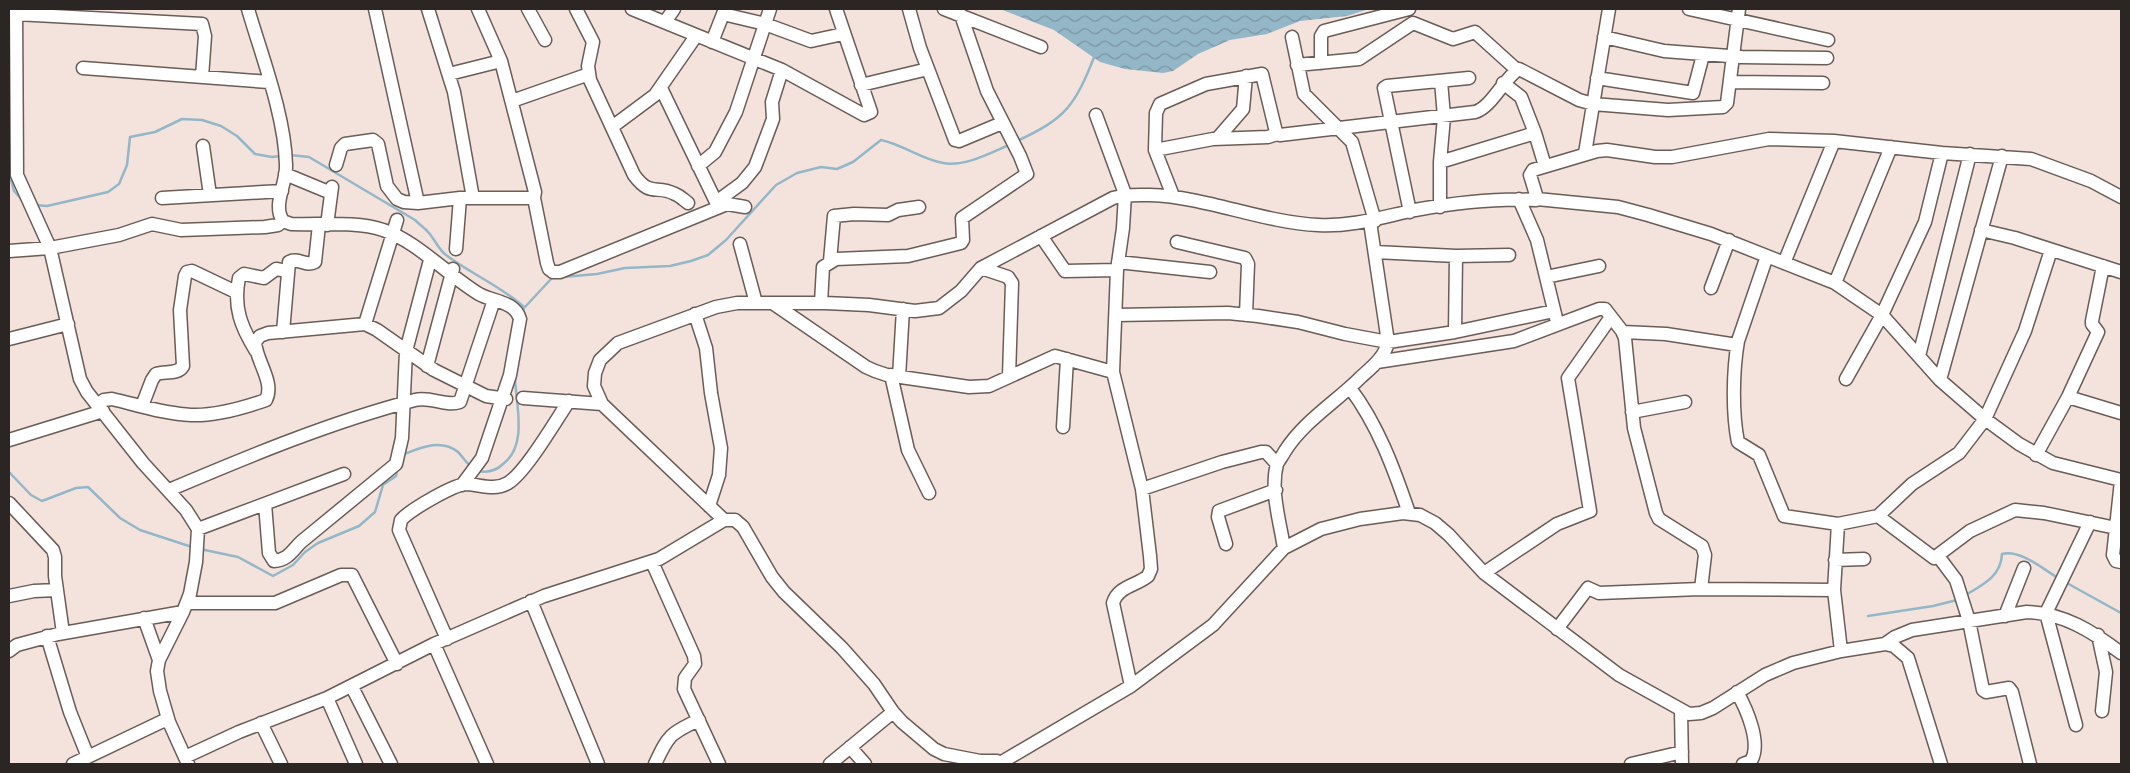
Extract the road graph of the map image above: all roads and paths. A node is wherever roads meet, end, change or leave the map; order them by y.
1 (248, 9) edge
2 (375, 9) edge
3 (428, 9) edge
4 (478, 9) edge
5 (528, 9) edge
6 (576, 9) edge
7 (632, 9) edge
8 (674, 9) edge
9 (770, 9) edge
10 (836, 9) edge
11 (909, 9) edge
12 (944, 9) edge
13 (1409, 9) edge
14 (1609, 9) edge
15 (1689, 9) edge
16 (16, 11) edge
17 (724, 12) edge
18 (961, 15) junction
19 (1738, 15) edge
20 (665, 22) junction
21 (765, 24) junction
22 (843, 34) junction
23 (696, 36) junction
24 (1292, 37) dead end
25 (1604, 37) junction
26 (545, 40) dead end
27 (1828, 40) dead end
28 (712, 42) junction
29 (1041, 47) dead end
30 (1703, 55) junction
31 (1734, 57) junction
32 (754, 58) junction
33 (1826, 58) dead end
34 (501, 61) junction
35 (1321, 63) junction
36 (1297, 65) junction
37 (83, 68) dead end
38 (928, 69) junction
39 (782, 70) junction
40 (1517, 70) junction
41 (449, 74) junction
42 (588, 74) junction
43 (1246, 76) junction
44 (202, 77) junction
45 (1469, 78) dead end
46 (1597, 78) junction
47 (1441, 81) junction
48 (269, 82) junction
49 (1730, 82) junction
50 (1503, 83) junction
51 (1823, 83) dead end
52 (861, 85) junction
53 (661, 88) junction
54 (512, 101) junction
55 (1593, 104) junction
56 (1096, 115) dead end
57 (1444, 117) junction
58 (1390, 121) junction
59 (1002, 123) junction
60 (612, 127) junction
61 (1339, 130) junction
62 (1535, 133) junction
63 (1278, 134) junction
64 (1217, 139) junction
65 (1834, 141) junction
66 (203, 146) dead end
67 (1891, 147) junction
68 (1155, 150) junction
69 (1586, 153) junction
70 (1942, 153) junction
71 (1970, 154) junction
72 (2002, 156) junction
73 (1440, 162) junction
74 (336, 165) dead end
75 (698, 166) junction
76 (1545, 166) junction
77 (286, 170) junction
78 (282, 191) junction
79 (1125, 194) junction
80 (210, 195) junction
81 (1174, 196) junction
82 (2121, 196) edge
83 (162, 198) dead end
84 (466, 198) junction
85 (534, 198) junction
86 (1519, 199) junction
87 (1537, 199) junction
88 (418, 203) junction
89 (688, 203) dead end
90 (722, 203) junction
91 (745, 207) dead end
92 (920, 207) dead end
93 (1440, 207) junction
94 (1410, 212) junction
95 (398, 220) dead end
96 (283, 221) junction
97 (1373, 221) junction
98 (323, 225) junction
99 (1981, 230) junction
100 (394, 234) junction
101 (1041, 236) junction
102 (1729, 240) junction
103 (1177, 242) dead end
104 (740, 244) dead end
105 (50, 248) junction
106 (456, 249) dead end
107 (2051, 250) junction
108 (9, 251) edge
109 (1375, 252) junction
110 (1509, 255) dead end
111 (1456, 256) junction
112 (1767, 256) junction
113 (430, 260) junction
114 (830, 261) junction
115 (1784, 263) junction
116 (1118, 266) junction
117 (1599, 266) dead end
118 (2103, 266) junction
119 (981, 268) junction
120 (287, 271) junction
121 (452, 271) junction
122 (1210, 272) dead end
123 (2121, 272) edge
124 (1546, 277) junction
125 (1835, 282) junction
126 (1711, 288) dead end
127 (236, 292) junction
128 (494, 300) junction
129 (756, 303) junction
130 (822, 303) junction
131 (774, 304) junction
132 (903, 309) junction
133 (1554, 311) junction
134 (695, 314) junction
135 (1116, 315) junction
136 (1246, 315) junction
137 (1882, 315) junction
138 (1611, 317) junction
139 (68, 324) junction
140 (365, 324) junction
141 (1558, 325) junction
142 (283, 332) junction
143 (1455, 332) junction
144 (1623, 332) junction
145 (9, 339) edge
146 (1388, 342) junction
147 (1737, 345) junction
148 (256, 351) junction
149 (406, 351) junction
150 (1920, 356) junction
151 (1067, 359) junction
152 (1377, 362) junction
153 (426, 366) junction
154 (1113, 372) junction
155 (895, 376) junction
156 (1009, 376) junction
157 (1846, 379) dead end
158 (1940, 380) junction
159 (466, 387) junction
160 (1350, 388) junction
161 (2068, 397) junction
162 (523, 398) dead end
163 (503, 399) junction
164 (569, 401) junction
165 (1685, 402) dead end
166 (404, 404) junction
167 (602, 404) junction
168 (142, 406) junction
169 (100, 408) junction
170 (1632, 412) junction
171 (2121, 413) edge
172 (1985, 419) junction
173 (1063, 427) dead end
174 (9, 440) edge
175 (2036, 455) junction
176 (1278, 464) junction
177 (344, 474) dead end
178 (2121, 481) edge
179 (462, 485) junction
180 (1142, 489) junction
181 (169, 490) junction
182 (1276, 490) junction
183 (929, 493) dead end
184 (9, 503) edge
185 (265, 504) junction
186 (710, 506) junction
187 (1409, 513) junction
188 (1878, 516) junction
189 (724, 520) junction
190 (2090, 522) junction
191 (1838, 524) junction
192 (2116, 528) junction
193 (198, 533) junction
194 (1226, 544) dead end
195 (1284, 548) junction
196 (1938, 556) junction
197 (1864, 559) dead end
198 (1835, 560) junction
199 (652, 562) junction
200 (2121, 562) edge
201 (2024, 568) dead end
202 (1484, 573) junction
203 (1701, 589) junction
204 (57, 590) junction
205 (1834, 590) junction
206 (9, 596) edge
207 (532, 601) junction
208 (185, 607) junction
209 (2046, 613) junction
210 (2005, 616) junction
211 (144, 618) junction
212 (1969, 621) junction
213 (1557, 629) junction
214 (63, 633) junction
215 (47, 636) junction
216 (2098, 636) junction
217 (447, 639) junction
218 (434, 644) junction
219 (1885, 644) junction
220 (9, 651) edge
221 (1841, 651) junction
222 (2121, 653) edge
223 (159, 660) junction
224 (397, 664) junction
225 (1131, 686) junction
226 (352, 687) junction
227 (1737, 692) junction
228 (327, 698) junction
229 (1681, 711) junction
230 (2102, 711) dead end
231 (893, 712) junction
232 (699, 720) junction
233 (169, 722) junction
234 (262, 723) junction
235 (2076, 725) dead end
236 (850, 747) junction
237 (88, 757) junction
238 (1682, 758) edge
239 (186, 761) edge
240 (980, 762) edge
241 (1003, 763) edge
242 (74, 764) edge
243 (281, 764) edge
244 (356, 764) edge
245 (391, 764) edge
246 (487, 764) edge
247 (598, 764) edge
248 (655, 764) edge
249 (719, 764) edge
250 (830, 764) edge
251 (865, 764) edge
252 (1631, 764) edge
253 (1743, 764) edge
254 (1941, 764) edge
255 (2030, 764) edge

1 - 48 street
2 - 88 street
3 - 41 street
4 - 34 street
5 - 26 street
6 - 42 street
7 - 20 street
8 - 20 street
9 - 21 street
10 - 22 street
11 - 38 street
12 - 18 street
13 - 35 street
14 - 25 street
15 - 19 street
16 - 44 street
16 - 105 street
17 - 21 street
17 - 28 street
18 - 29 street
18 - 59 street
19 - 27 street
19 - 31 street
20 - 23 street
21 - 22 street
21 - 32 street
22 - 52 street
23 - 28 street
23 - 53 street
24 - 36 street
25 - 30 street
25 - 46 street
28 - 32 street
30 - 31 street
30 - 46 street
31 - 33 street
31 - 49 street
32 - 39 street
32 - 75 street
34 - 41 street
34 - 54 street
35 - 36 street
35 - 40 street
36 - 61 street
37 - 44 street
38 - 52 street
38 - 59 street
39 - 52 street
39 - 90 street
40 - 50 street
40 - 55 street
41 - 84 street
42 - 54 street
42 - 60 street
43 - 63 street
43 - 64 street
43 - 68 street
44 - 48 street
45 - 47 street
46 - 55 street
47 - 57 street
47 - 58 street
48 - 77 street
49 - 51 street
49 - 55 street
50 - 57 street
50 - 62 street
53 - 60 street
53 - 75 street
54 - 85 street
55 - 69 street
56 - 79 street
57 - 58 street
57 - 73 street
58 - 61 street
58 - 94 street
59 - 114 street
60 - 89 street
61 - 63 street
61 - 97 street
62 - 73 street
62 - 76 street
63 - 64 street
64 - 68 street
65 - 67 street
65 - 69 street
65 - 115 street
66 - 80 street
67 - 70 street
67 - 125 street
68 - 81 street
69 - 76 street
70 - 71 street
70 - 137 street
71 - 72 street
71 - 150 street
72 - 82 street
72 - 99 street
73 - 93 street
74 - 88 street
75 - 90 street
76 - 87 street
77 - 78 street
77 - 98 street
78 - 80 street
78 - 96 street
79 - 81 street
79 - 101 street
79 - 116 street
80 - 83 street
81 - 97 street
84 - 85 street
84 - 88 street
84 - 106 street
85 - 90 street
86 - 87 street
86 - 93 street
86 - 124 street
87 - 102 street
90 - 91 street
92 - 114 street
93 - 94 street
94 - 97 street
95 - 100 street
96 - 98 street
96 - 105 street
97 - 109 street
98 - 100 street
98 - 120 street
99 - 107 street
99 - 158 street
100 - 113 street
100 - 140 street
101 - 116 street
101 - 119 street
102 - 112 street
102 - 126 street
103 - 136 street
104 - 129 street
105 - 108 street
105 - 139 street
107 - 118 street
107 - 172 street
109 - 111 street
109 - 146 street
110 - 111 street
111 - 143 street
112 - 115 street
112 - 147 street
113 - 121 street
113 - 149 street
114 - 130 street
115 - 125 street
116 - 122 street
116 - 135 street
117 - 124 street
118 - 123 street
118 - 161 street
119 - 132 street
119 - 156 street
120 - 127 street
120 - 142 street
121 - 128 street
121 - 153 street
124 - 133 street
125 - 137 street
127 - 148 street
127 - 168 street
128 - 159 street
128 - 163 street
129 - 131 street
129 - 134 street
130 - 131 street
130 - 132 street
131 - 155 street
132 - 155 street
133 - 141 street
133 - 143 street
134 - 167 street
134 - 186 street
135 - 136 street
135 - 154 street
136 - 146 street
137 - 150 street
137 - 157 street
138 - 141 street
138 - 144 street
138 - 202 street
139 - 145 street
139 - 169 street
140 - 142 street
140 - 149 street
141 - 152 street
142 - 148 street
143 - 146 street
144 - 147 street
144 - 170 street
146 - 152 street
147 - 191 street
148 - 168 street
149 - 153 street
149 - 166 street
150 - 158 street
151 - 154 street
151 - 156 street
151 - 173 street
152 - 160 street
153 - 159 street
154 - 180 street
155 - 156 street
155 - 183 street
158 - 172 street
159 - 163 street
159 - 166 street
160 - 176 street
160 - 187 street
161 - 171 street
161 - 175 street
162 - 164 street
163 - 179 street
164 - 167 street
164 - 179 street
165 - 170 street
166 - 181 street
166 - 185 street
167 - 186 street
168 - 169 street
169 - 174 street
169 - 181 street
170 - 203 street
172 - 175 street
172 - 188 street
175 - 178 street
176 - 180 street
176 - 182 street
177 - 185 street
178 - 192 street
179 - 217 street
180 - 225 street
181 - 193 street
182 - 194 street
182 - 195 street
184 - 204 street
185 - 193 street
186 - 189 street
187 - 195 street
187 - 202 street
188 - 191 street
188 - 196 street
189 - 199 street
189 - 231 street
190 - 192 street
190 - 196 street
190 - 209 street
191 - 198 street
192 - 200 street
193 - 208 street
195 - 225 street
196 - 212 street
197 - 198 street
198 - 205 street
199 - 207 street
199 - 232 street
201 - 210 street
202 - 213 street
203 - 205 street
203 - 213 street
204 - 206 street
204 - 214 street
205 - 221 street
207 - 217 street
207 - 247 street
208 - 211 street
208 - 223 street
208 - 224 street
209 - 210 street
209 - 216 street
209 - 235 street
210 - 212 street
211 - 214 street
211 - 223 street
212 - 219 street
212 - 255 street
213 - 229 street
214 - 215 street
215 - 220 street
215 - 237 street
216 - 222 street
216 - 230 street
217 - 218 street
218 - 224 street
218 - 246 street
219 - 221 street
219 - 254 street
221 - 227 street
223 - 233 street
224 - 226 street
225 - 241 street
226 - 228 street
226 - 245 street
227 - 229 street
227 - 253 street
228 - 234 street
228 - 244 street
229 - 238 street
231 - 236 street
231 - 240 street
232 - 248 street
232 - 249 street
233 - 237 street
233 - 239 street
234 - 239 street
234 - 243 street
236 - 250 street
236 - 251 street
237 - 242 street
238 - 252 street
240 - 241 street

